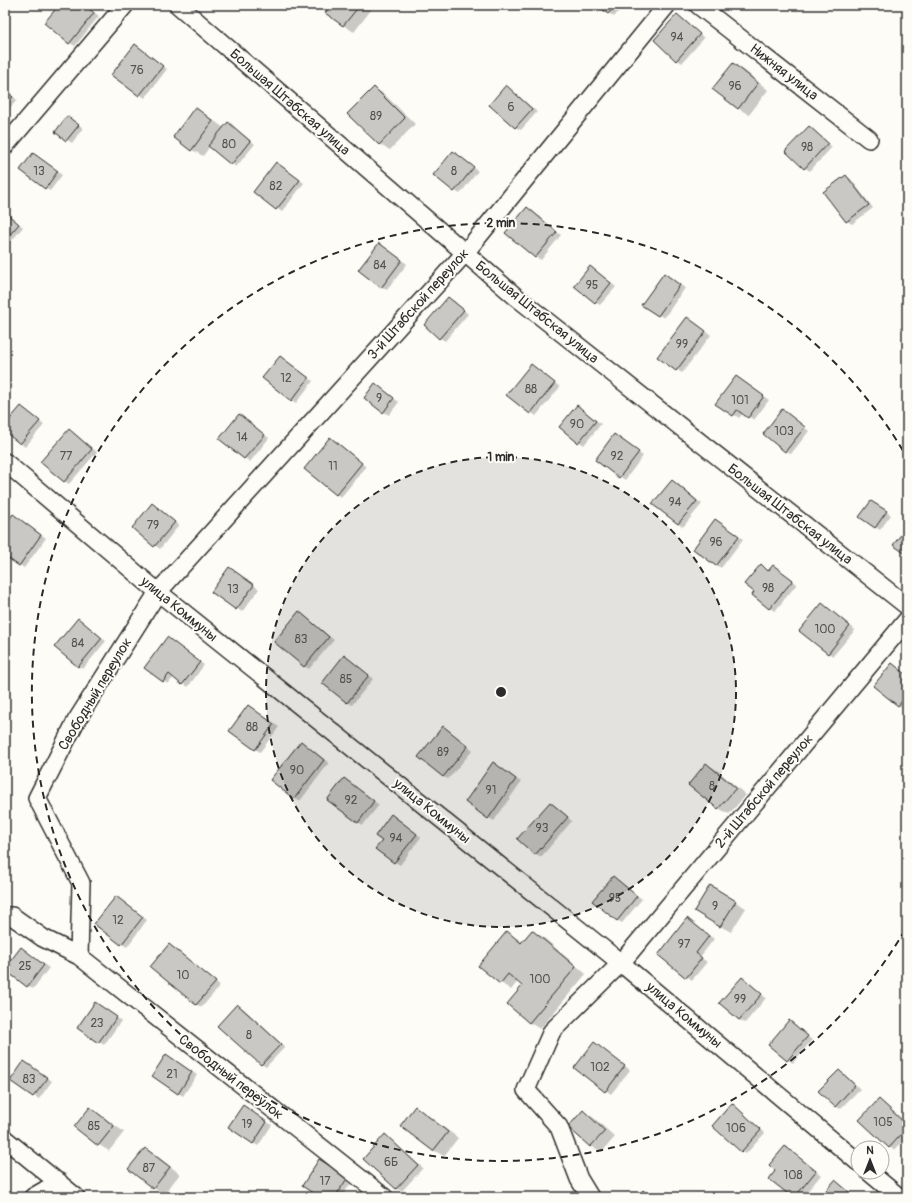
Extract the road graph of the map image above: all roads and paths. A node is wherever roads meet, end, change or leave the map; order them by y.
1 (125, 5) edge
2 (178, 5) edge
3 (667, 5) edge
4 (698, 5) edge
5 (869, 139) dead end
6 (5, 146) edge
7 (465, 253) junction
8 (5, 462) edge
9 (158, 592) junction
10 (907, 606) edge
11 (907, 620) edge
12 (5, 916) edge
13 (79, 956) junction
14 (621, 963) junction
15 (5, 1139) edge
16 (850, 1155) edge
17 (879, 1180) edge
18 (59, 1182) junction
19 (32, 1197) edge
20 (76, 1197) edge
21 (384, 1197) edge
22 (590, 1197) edge
23 (899, 1197) edge

1 - 6 street
2 - 7 street, Большая Штабская улица
3 - 7 street, 3-й Штабской переулок
4 - 5 street, Нижняя улица
7 - 9 street, 3-й Штабской переулок
7 - 10 street, Большая Штабская улица
8 - 9 street, улица Коммуны
9 - 13 street, Свободный переулок
9 - 14 street, улица Коммуны
11 - 14 street, 2-й Штабской переулок
12 - 13 street, Свободный переулок
13 - 21 street, Свободный переулок
14 - 16 street, улица Коммуны
14 - 22 street, 2-й Штабской переулок
15 - 18 street
17 - 23 street
18 - 19 street
18 - 20 street

